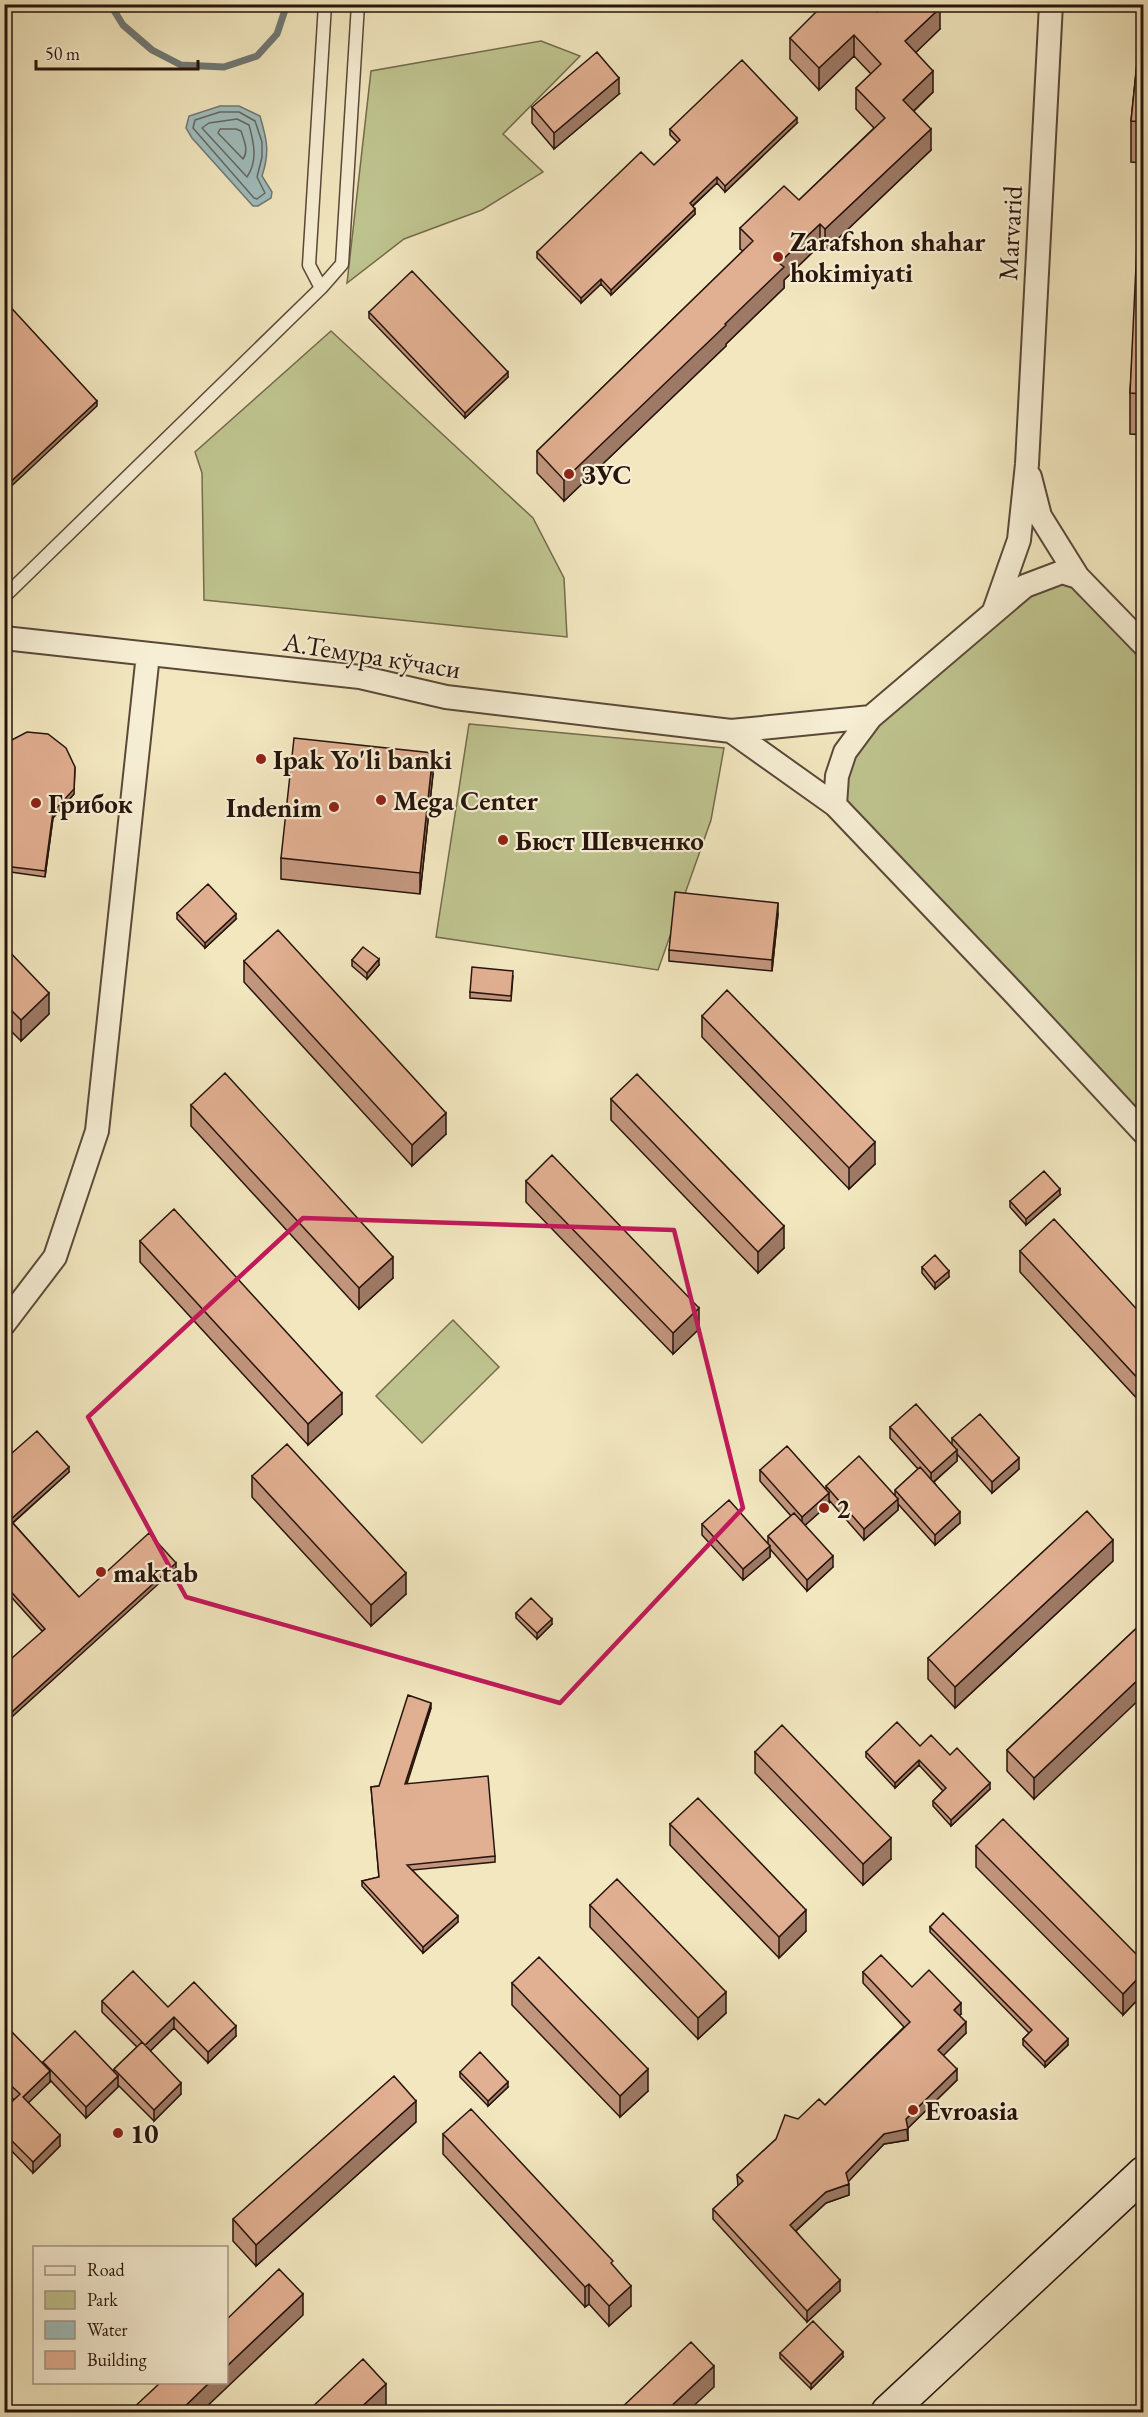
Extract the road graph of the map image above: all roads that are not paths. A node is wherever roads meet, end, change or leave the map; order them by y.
1 (325, 4) edge
2 (358, 4) edge
3 (1051, 4) edge
4 (321, 288) junction
5 (1027, 464) junction
6 (1078, 577) junction
7 (4, 597) edge
8 (994, 611) junction
9 (4, 638) edge
10 (1143, 645) edge
11 (148, 654) junction
12 (871, 717) junction
13 (730, 731) junction
14 (835, 806) junction
15 (1143, 1132) edge
16 (4, 1324) edge
17 (1143, 2173) edge
18 (888, 2412) edge

1 - 4 lane
2 - 4 lane
3 - 5 street, Marvarid
4 - 7 lane
5 - 6 street
5 - 8 street
6 - 8 street
6 - 10 street
8 - 12 street
9 - 11 street, А.Темура кўчаси
11 - 13 street, А.Темура кўчаси
11 - 16 street
12 - 13 street, А.Темура кўчаси
12 - 14 street
13 - 14 street
14 - 15 street
17 - 18 street

